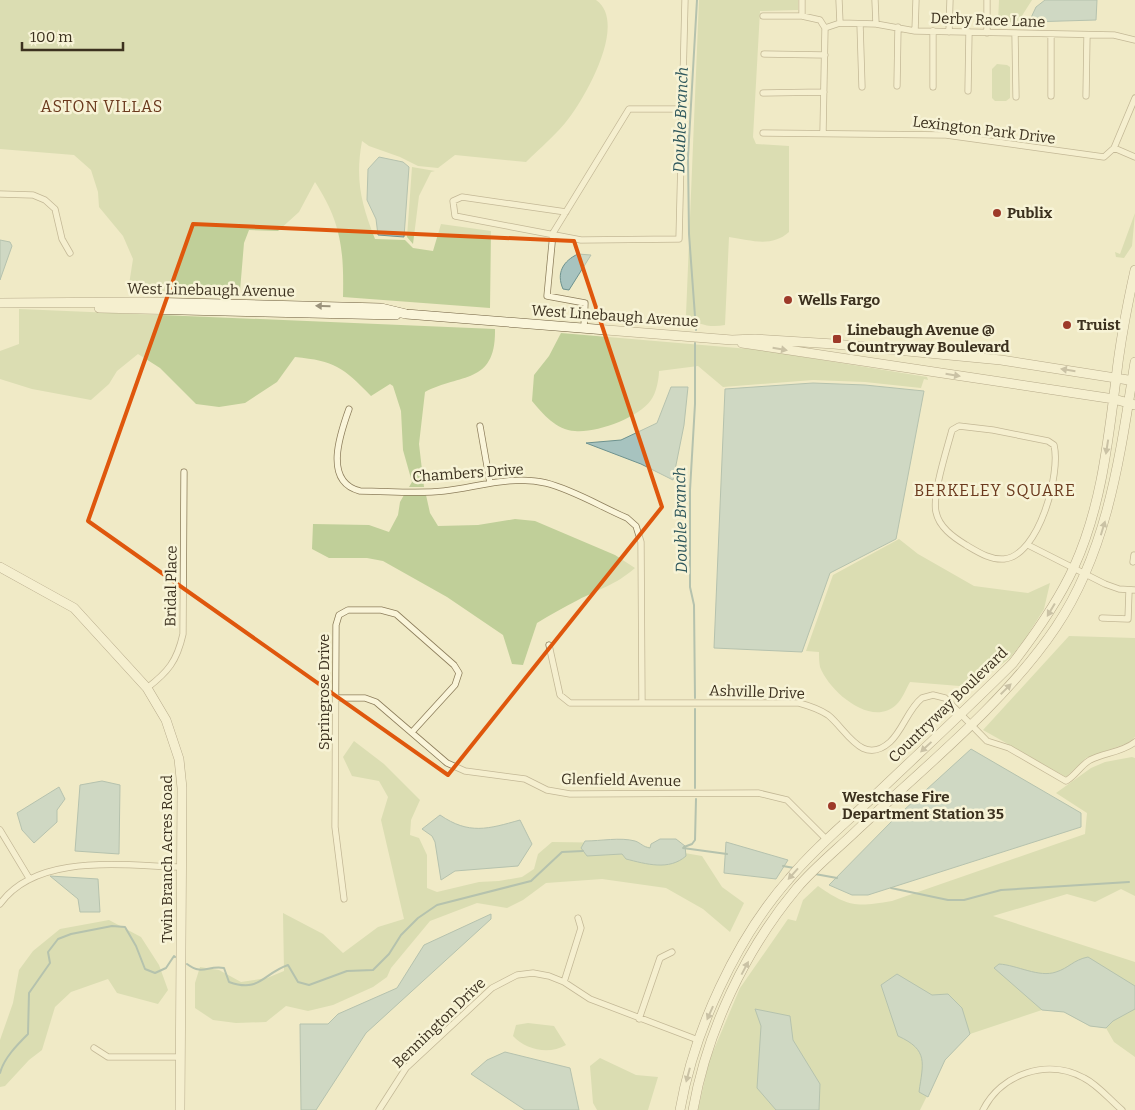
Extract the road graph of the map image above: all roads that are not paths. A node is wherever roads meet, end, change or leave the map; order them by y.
1 (685, 0) edge
2 (802, 0) edge
3 (839, 0) edge
4 (875, 0) edge
5 (916, 0) edge
6 (950, 0) edge
7 (987, 0) edge
8 (763, 16) dead end
9 (802, 16) junction
10 (840, 23) junction
11 (860, 24) junction
12 (876, 24) junction
13 (898, 27) junction
14 (825, 28) junction
15 (915, 31) junction
16 (933, 31) junction
17 (949, 32) junction
18 (969, 32) junction
19 (987, 33) junction
20 (1015, 34) junction
21 (1051, 35) junction
22 (1087, 35) junction
23 (1135, 40) edge
24 (764, 54) dead end
25 (825, 55) junction
26 (897, 86) dead end
27 (862, 87) dead end
28 (933, 88) dead end
29 (968, 91) dead end
30 (824, 92) junction
31 (763, 93) dead end
32 (1051, 96) dead end
33 (1086, 96) dead end
34 (1016, 97) dead end
35 (1135, 98) edge
36 (682, 109) junction
37 (1132, 114) edge
38 (823, 132) junction
39 (763, 133) dead end
40 (1114, 148) junction
41 (1135, 156) edge
42 (0, 194) edge
43 (566, 212) junction
44 (553, 233) junction
45 (70, 253) dead end
46 (1135, 271) edge
47 (0, 303) edge
48 (584, 328) junction
49 (732, 340) junction
50 (907, 352) junction
51 (1135, 362) edge
52 (905, 368) junction
53 (1116, 378) junction
54 (1134, 381) edge
55 (1114, 399) junction
56 (1132, 404) edge
57 (349, 409) dead end
58 (480, 426) dead end
59 (184, 472) dead end
60 (490, 483) junction
61 (1028, 545) junction
62 (1135, 554) edge
63 (1133, 562) dead end
64 (0, 567) edge
65 (1074, 567) junction
66 (1086, 573) junction
67 (1132, 590) edge
68 (1102, 618) dead end
69 (550, 645) dead end
70 (1013, 663) junction
71 (1023, 672) junction
72 (147, 688) junction
73 (337, 698) junction
74 (642, 703) junction
75 (962, 714) junction
76 (971, 724) junction
77 (413, 731) junction
78 (1135, 742) edge
79 (0, 830) edge
80 (827, 840) junction
81 (836, 850) junction
82 (182, 867) junction
83 (29, 878) junction
84 (344, 899) dead end
85 (0, 904) edge
86 (578, 918) dead end
87 (780, 924) dead end
88 (768, 928) junction
89 (672, 952) dead end
90 (564, 982) junction
91 (639, 1019) junction
92 (698, 1040) junction
93 (710, 1044) junction
94 (94, 1048) dead end
95 (181, 1057) junction
96 (180, 1110) edge
97 (379, 1110) edge
98 (680, 1110) edge
99 (693, 1110) edge
100 (983, 1110) edge
101 (1122, 1110) edge

1 - 36 street
2 - 9 street
3 - 10 street
4 - 12 street
5 - 15 street
6 - 17 street
7 - 19 street
8 - 9 street
9 - 14 street
10 - 11 street, Derby Race Lane
10 - 14 street
11 - 12 street, Derby Race Lane
11 - 27 street
12 - 13 street, Derby Race Lane
13 - 15 street, Derby Race Lane
13 - 26 street
14 - 25 street
15 - 16 street, Derby Race Lane
16 - 17 street, Derby Race Lane
16 - 28 street
17 - 18 street, Derby Race Lane
18 - 19 street, Derby Race Lane
18 - 29 street
19 - 20 street, Derby Race Lane
20 - 21 street, Derby Race Lane
20 - 34 street
21 - 22 street, Derby Race Lane
21 - 32 street
22 - 23 street, Derby Race Lane
22 - 33 street
24 - 25 street
25 - 30 street
30 - 31 street
30 - 38 street
35 - 37 street
36 - 43 street
36 - 44 street
37 - 40 street
38 - 39 street, Lexington Park Drive
38 - 40 street, Lexington Park Drive
40 - 41 street
42 - 45 street
43 - 44 street
43 - 44 street
44 - 48 street
46 - 53 street, Countryway Boulevard
47 - 48 street, West Linebaugh Avenue
48 - 49 street, West Linebaugh Avenue
49 - 50 street, West Linebaugh Avenue
49 -> 52 street, West Linebaugh Avenue
50 - 52 street
53 -> 50 street, West Linebaugh Avenue
51 - 54 street, Countryway Boulevard
52 -> 55 street, West Linebaugh Avenue
53 - 54 street, West Linebaugh Avenue
53 - 55 street, Countryway Boulevard
54 - 56 street, Countryway Boulevard
55 - 56 street, West Linebaugh Avenue
55 -> 65 street, Countryway Boulevard
66 -> 56 street, Countryway Boulevard
57 - 60 street, Chambers Drive
58 - 60 street
59 - 72 street, Bridal Place
60 - 74 street, Chambers Drive
61 - 61 street
61 - 65 street
62 - 63 street
64 - 72 street, Twin Branch Acres Road
65 - 66 street
65 -> 70 street, Countryway Boulevard
66 - 67 street
66 - 71 street, Countryway Boulevard
67 - 68 street
69 - 74 street, Ashville Drive
70 - 71 street
70 - 75 street, Countryway Boulevard
76 -> 71 street, Countryway Boulevard
72 - 82 street, Twin Branch Acres Road
73 - 77 street, Glenfield Avenue
73 - 77 street, Springrose Drive
73 - 84 street, Springrose Drive
74 - 75 street, Ashville Drive
75 - 76 street, Ashville Drive
75 -> 80 street, Countryway Boulevard
76 - 78 street, Ashville Drive
76 - 81 street, Countryway Boulevard
77 - 80 street, Glenfield Avenue
79 - 83 street
80 - 81 street
80 -> 92 street, Countryway Boulevard
81 - 88 street, Countryway Boulevard
82 - 83 street
82 - 95 street, Twin Branch Acres Road
83 - 85 street
86 - 90 street
87 - 88 street
93 -> 88 street, Countryway Boulevard
89 - 91 street
90 - 91 street, Bennington Drive
90 - 97 street, Bennington Drive
91 - 92 street, Bennington Drive
92 - 93 street
92 -> 98 street, Countryway Boulevard
93 - 99 street, Countryway Boulevard
94 - 95 street
95 - 96 street, Twin Branch Acres Road
100 - 101 street

